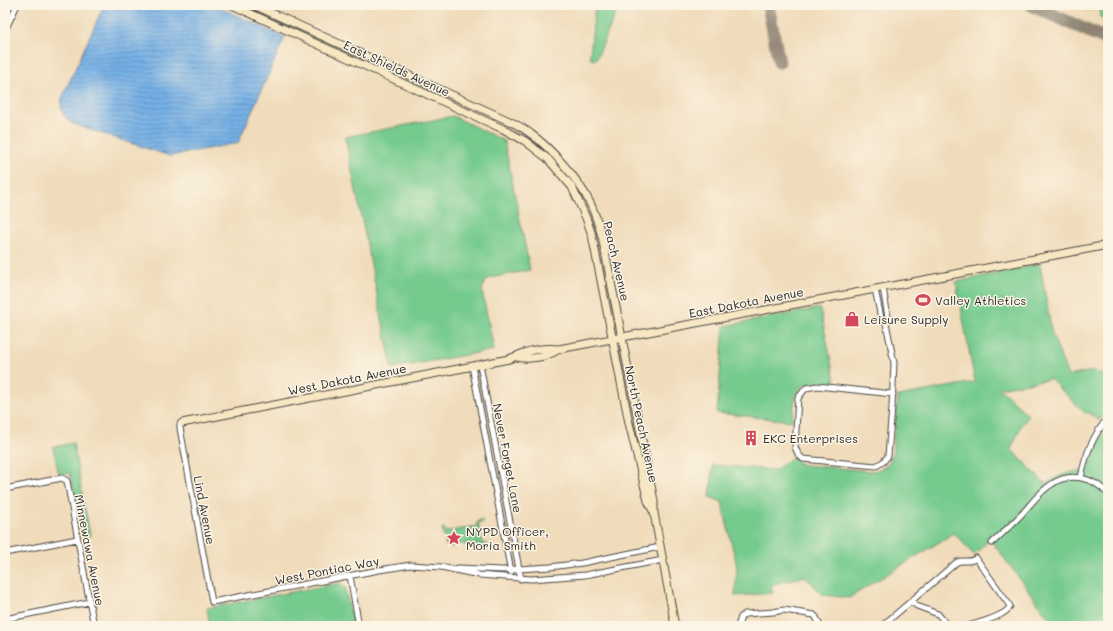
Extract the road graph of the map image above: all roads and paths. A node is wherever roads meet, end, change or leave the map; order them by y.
1 (8, 5) edge
2 (17, 5) edge
3 (232, 5) edge
4 (254, 5) edge
5 (5, 12) edge
6 (5, 30) edge
7 (488, 111) junction
8 (484, 121) junction
9 (551, 156) junction
10 (1108, 245) edge
11 (879, 289) junction
12 (622, 337) junction
13 (612, 340) junction
14 (480, 365) junction
15 (472, 366) junction
16 (893, 394) junction
17 (1108, 418) edge
18 (182, 423) joint
19 (1081, 478) junction
20 (5, 489) edge
21 (1108, 494) edge
22 (654, 513) junction
23 (78, 539) junction
24 (992, 543) dead end
25 (660, 548) junction
26 (5, 554) edge
27 (663, 560) junction
28 (447, 568) junction
29 (519, 569) junction
30 (511, 570) junction
31 (350, 576) junction
32 (512, 578) junction
33 (521, 578) junction
34 (90, 602) junction
35 (212, 602) joint
36 (912, 602) junction
37 (5, 619) edge
38 (94, 626) edge
39 (360, 626) edge
40 (675, 626) edge
41 (738, 626) edge
42 (820, 626) edge
43 (882, 626) edge
44 (948, 626) edge
45 (968, 626) edge

1 - 5 street
2 - 6 street
3 - 8 main road, East Shields Avenue
4 - 7 main road, East Shields Avenue
7 - 8 main road
7 - 9 main road, East Shields Avenue
8 - 9 main road, East Shields Avenue
9 - 12 main road, Peach Avenue
9 - 13 main road, Peach Avenue
10 - 11 main road, East Dakota Avenue
11 - 12 main road, East Dakota Avenue
11 - 16 street
12 - 13 main road, West Dakota Avenue
12 - 22 main road, North Peach Avenue
13 - 14 main road, West Dakota Avenue
13 - 22 main road, North Peach Avenue
14 - 15 main road, West Dakota Avenue
14 - 29 street, Never Forget Lane
15 - 18 main road, West Dakota Avenue
15 - 30 street, Never Forget Lane
16 - 16 street
17 - 19 street
18 - 35 street, Lind Avenue
19 - 21 street
19 - 24 street
20 - 23 street, Minnewawa Avenue
22 - 25 main road, North Peach Avenue
23 - 26 street
23 - 34 street, Minnewawa Avenue
25 - 27 main road, North Peach Avenue
25 - 29 street, West Pontiac Way
27 - 33 street, West Pontiac Way
27 - 40 main road, North Peach Avenue
28 - 30 street, West Pontiac Way
28 - 31 street, West Pontiac Way
28 - 32 street, West Pontiac Way
29 - 30 street, West Pontiac Way
29 - 33 street, Never Forget Lane
30 - 32 street, Never Forget Lane
31 - 35 street, West Pontiac Way
31 - 39 street
32 - 33 street, West Pontiac Way
34 - 37 street
34 - 38 street, Minnewawa Avenue
36 - 43 street
36 - 44 street
36 - 45 street
41 - 42 street

